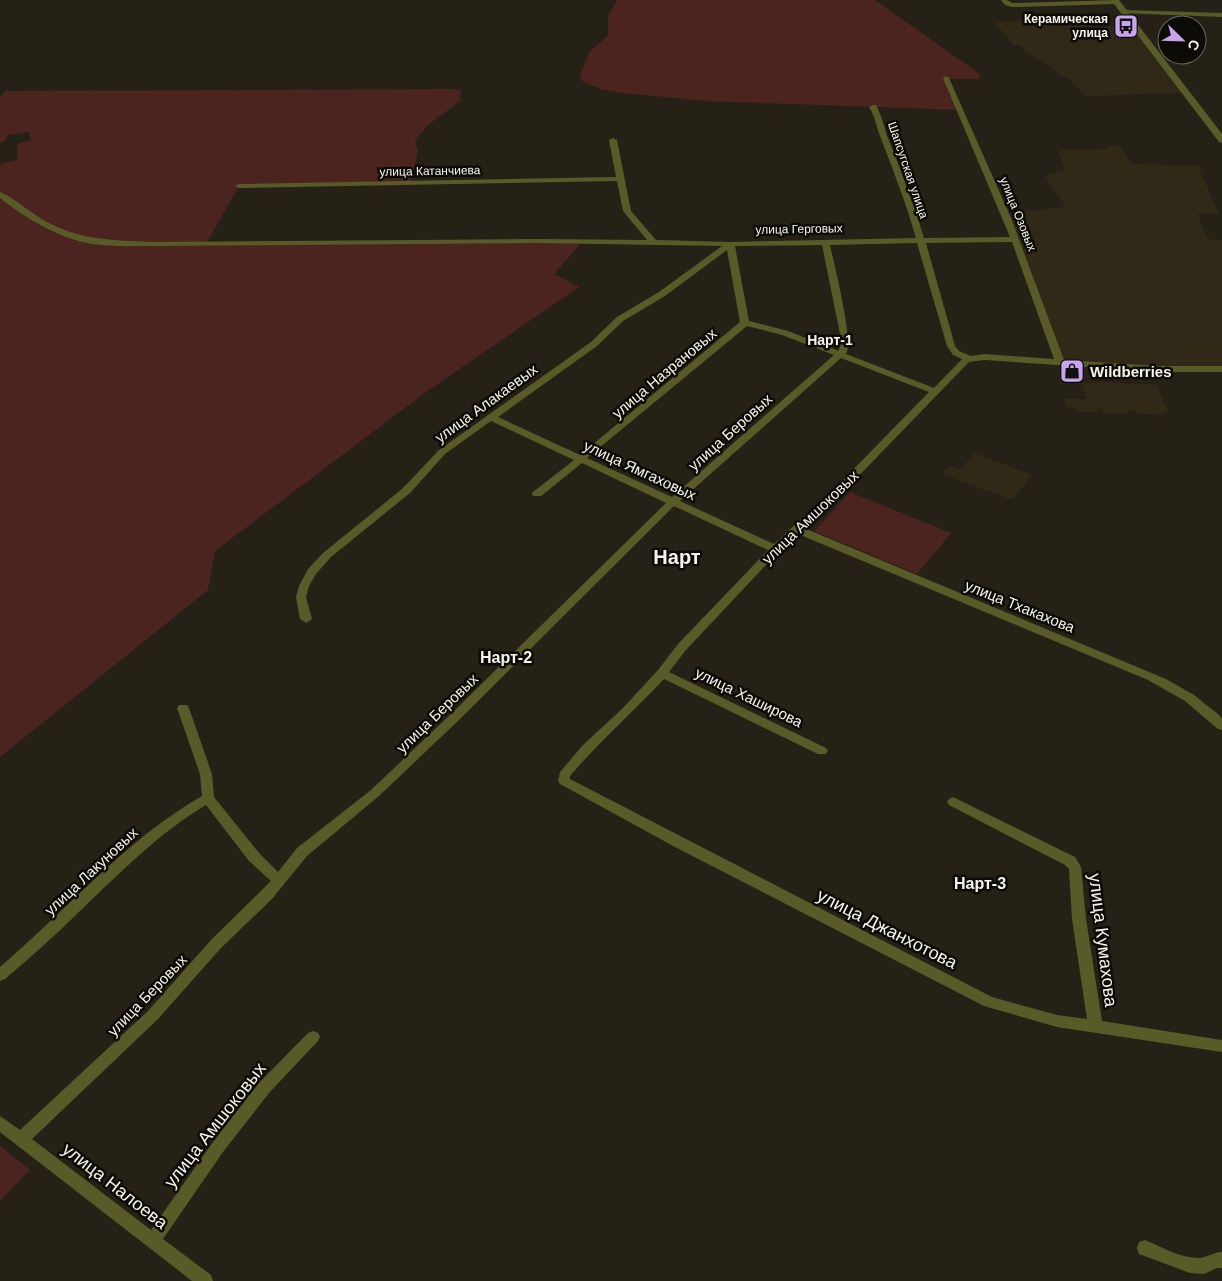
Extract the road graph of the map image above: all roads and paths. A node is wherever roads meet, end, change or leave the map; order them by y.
1 (1004, 0) edge
2 (1116, 1) edge
3 (1124, 12) junction
4 (1222, 15) edge
5 (946, 78) dead end
6 (873, 107) dead end
7 (613, 140) dead end
8 (1222, 140) edge
9 (622, 179) junction
10 (239, 186) dead end
11 (0, 194) edge
12 (1016, 239) junction
13 (825, 241) junction
14 (920, 241) junction
15 (653, 242) junction
16 (730, 244) junction
17 (745, 323) junction
18 (840, 354) junction
19 (969, 359) junction
20 (1060, 362) junction
21 (1222, 369) edge
22 (934, 391) junction
23 (492, 418) junction
24 (580, 459) junction
25 (537, 494) dead end
26 (674, 502) junction
27 (796, 530) junction
28 (775, 550) junction
29 (306, 620) dead end
30 (662, 673) junction
31 (183, 708) dead end
32 (1222, 726) edge
33 (822, 751) dead end
34 (564, 775) joint
35 (208, 798) junction
36 (953, 802) dead end
37 (279, 881) junction
38 (0, 975) edge
39 (1095, 1025) junction
40 (313, 1037) dead end
41 (1222, 1046) edge
42 (0, 1123) edge
43 (21, 1139) junction
44 (152, 1240) junction
45 (1145, 1248) dead end
46 (1222, 1260) edge
47 (205, 1281) edge

1 - 2 street
2 - 3 street
3 - 4 street
3 - 8 street
5 - 12 street, улица Озовых
6 - 14 street, Шапсугская улица
7 - 9 street
9 - 10 street, улица Катанчиева
9 - 15 street
11 - 15 street, улица Герговых
12 - 14 street, улица Герговых
12 - 20 street, улица Озовых
13 - 14 street, улица Герговых
13 - 16 street, улица Герговых
13 - 18 street
14 - 19 street
15 - 16 street, улица Герговых
16 - 17 street
16 - 23 street, улица Алакаевых
17 - 18 street
17 - 24 street, улица Назрановых
18 - 22 street
18 - 26 street, улица Беровых
19 - 20 street
19 - 22 street, улица Амшоковых
20 - 21 street
22 - 27 street, улица Амшоковых
23 - 24 street, улица Ямгаховых
23 - 29 street, улица Алакаевых
24 - 25 street, улица Назрановых
24 - 26 street, улица Ямгаховых
26 - 28 street, улица Ямгаховых
26 - 37 street, улица Беровых
27 - 28 street, улица Амшоковых
27 - 32 street, улица Тхакахова
28 - 30 street, улица Амшоковых
30 - 33 street, улица Хаширова
30 - 34 street, улица Амшоковых
31 - 35 street
34 - 39 street, улица Джанхотова
35 - 37 street
35 - 38 street, улица Лакуновых
36 - 39 street, улица Кумахова
37 - 43 street, улица Беровых
39 - 41 street, улица Джанхотова
40 - 44 street, улица Амшоковых
42 - 43 street, улица Налоева
43 - 44 street, улица Налоева
44 - 47 street, улица Налоева
45 - 46 street

